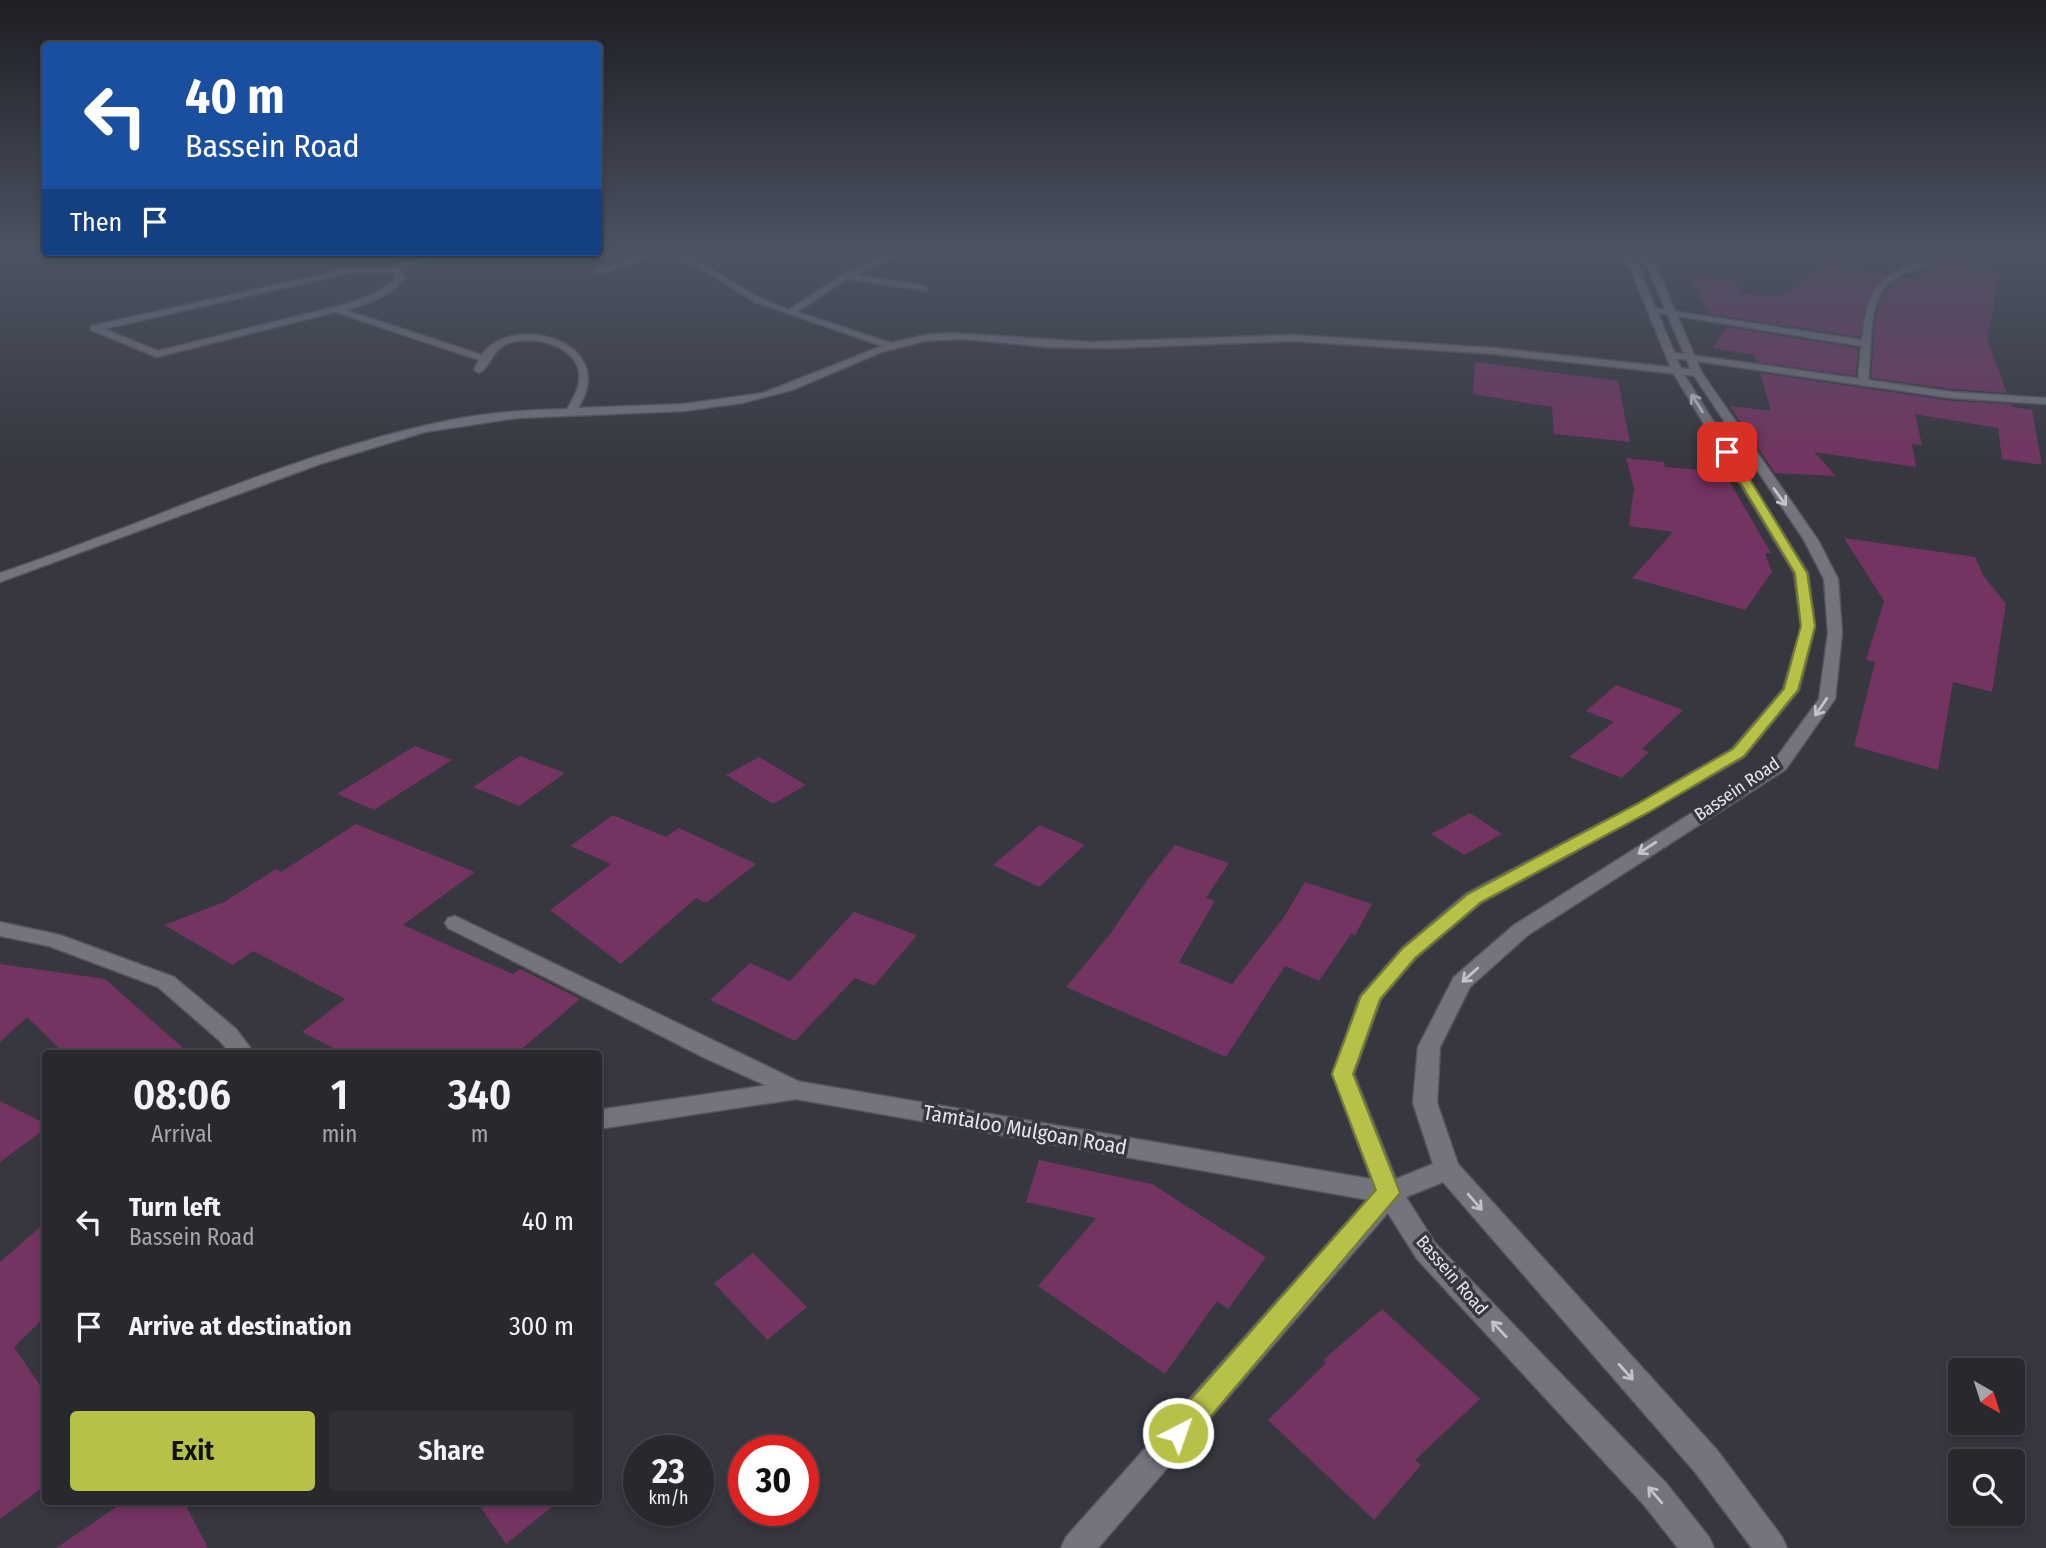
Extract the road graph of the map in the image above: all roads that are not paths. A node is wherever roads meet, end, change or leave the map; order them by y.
1 (115, 323) edge
2 (278, 323) edge
3 (377, 323) edge
4 (821, 323) edge
5 (1666, 323) edge
6 (1734, 323) edge
7 (1870, 323) edge
8 (1868, 344) junction
9 (891, 346) junction
10 (482, 358) junction
11 (1684, 365) junction
12 (479, 370) dead end
13 (1863, 383) junction
14 (2046, 401) edge
15 (572, 410) junction
16 (0, 578) edge
17 (456, 923) dead end
18 (0, 929) edge
19 (241, 1050) edge
20 (796, 1090) junction
21 (602, 1119) edge
22 (1447, 1169) junction
23 (1389, 1193) junction
24 (1077, 1548) edge
25 (1698, 1548) edge
26 (1771, 1548) edge

1 - 2 street
3 - 10 street
4 - 9 street
5 - 11 street, Bassein Road
6 - 8 street
7 - 8 street
8 - 13 street
9 - 11 street
9 - 15 street
10 - 12 street
10 - 15 street
11 - 13 street
11 -> 22 street, Bassein Road
23 -> 11 street, Bassein Road
13 - 14 street
15 - 16 street
17 - 20 street
18 - 19 street
20 - 21 street, Tamtaloo Mulgoan Road
20 - 23 street, Tamtaloo Mulgoan Road
22 - 23 street
22 -> 26 street
23 - 24 street
25 -> 23 street, Bassein Road

